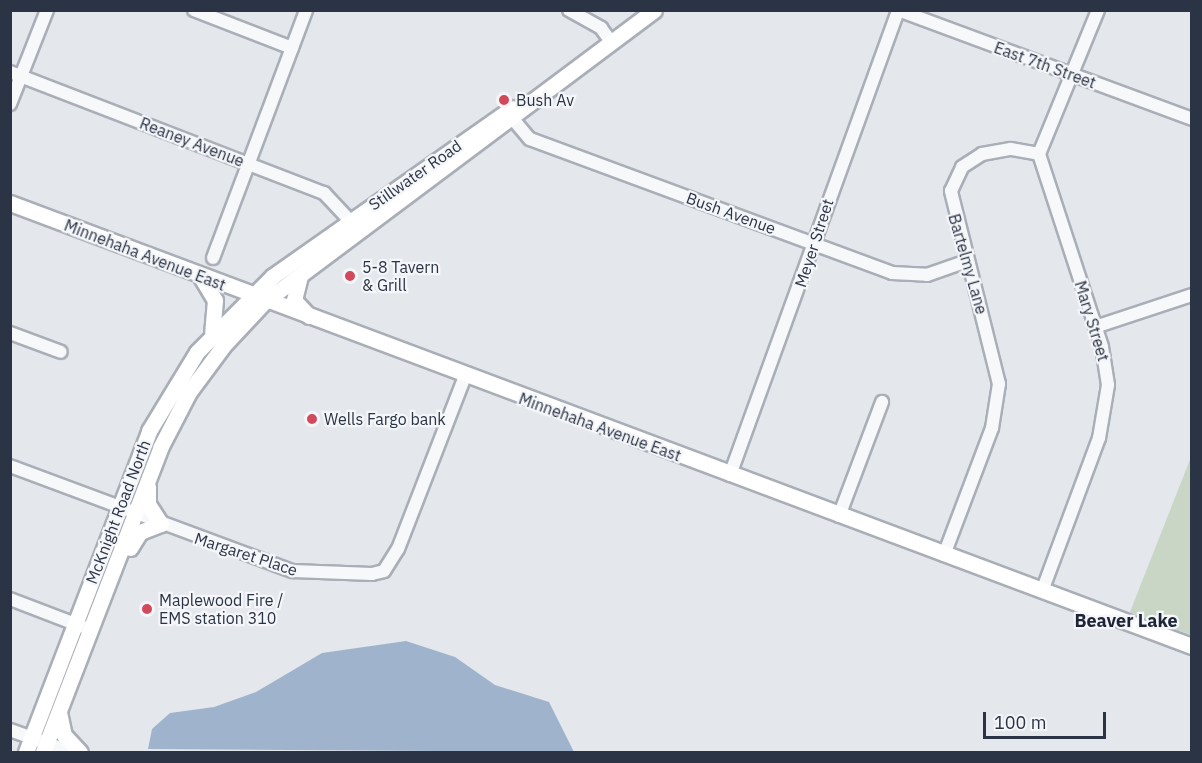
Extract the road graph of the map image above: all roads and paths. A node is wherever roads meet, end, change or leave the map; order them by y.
1 (47, 10) edge
2 (194, 10) edge
3 (306, 10) edge
4 (569, 10) edge
5 (654, 10) edge
6 (898, 10) edge
7 (1098, 10) edge
8 (611, 42) junction
9 (292, 48) junction
10 (16, 74) edge
11 (1073, 75) junction
12 (10, 104) edge
13 (510, 116) junction
14 (1191, 119) edge
15 (1039, 154) junction
16 (249, 163) junction
17 (10, 203) edge
18 (355, 226) junction
19 (813, 244) junction
20 (213, 258) dead end
21 (967, 261) junction
22 (300, 275) junction
23 (201, 277) junction
24 (1191, 295) edge
25 (249, 296) junction
26 (264, 302) junction
27 (317, 321) junction
28 (1095, 327) junction
29 (10, 333) edge
30 (211, 335) junction
31 (61, 352) dead end
32 (465, 376) junction
33 (480, 382) junction
34 (458, 394) junction
35 (882, 402) dead end
36 (10, 466) edge
37 (150, 475) junction
38 (729, 475) junction
39 (119, 508) junction
40 (135, 514) junction
41 (839, 516) junction
42 (161, 524) junction
43 (944, 555) junction
44 (112, 576) junction
45 (1042, 591) junction
46 (10, 599) edge
47 (75, 624) junction
48 (90, 630) junction
49 (1191, 646) edge
50 (59, 712) junction
51 (10, 730) edge
52 (29, 745) edge
53 (45, 748) edge
54 (71, 753) edge
55 (80, 753) edge

1 - 10 street
2 - 9 street
3 - 9 street
4 - 8 street
5 - 8 main road, Stillwater Road
6 - 11 street, East 7th Street
6 - 19 street, Meyer Street
7 - 11 street
8 - 13 main road, Stillwater Road
9 - 16 street
10 - 12 street
10 - 16 street, Reaney Avenue
11 - 14 street, East 7th Street
11 - 15 street
13 - 18 main road, Stillwater Road
13 - 19 street, Bush Avenue
15 - 21 street, Bartelmy Lane
15 - 28 street, Mary Street
16 - 18 street, Reaney Avenue
16 - 20 street
17 - 23 main road, Minnehaha Avenue East
18 - 22 main road, Stillwater Road
18 - 25 main road, Stillwater Road
19 - 21 street, Bush Avenue
19 - 38 street, Meyer Street
21 - 43 street, Bartelmy Lane
22 - 26 main road, Stillwater Road
22 - 27 main road
23 - 25 main road, Minnehaha Avenue East
23 - 30 main road
24 - 28 street
25 - 26 main road, Minnehaha Avenue East
25 - 30 main road, McKnight Road North
26 - 27 main road, Minnehaha Avenue East
26 - 37 main road, McKnight Road North
27 - 32 main road, Minnehaha Avenue East
28 - 45 street, Mary Street
29 - 31 street
30 - 39 main road, McKnight Road North
32 - 33 main road, Minnehaha Avenue East
32 - 34 street, Margaret Place
33 - 34 street
33 - 38 main road, Minnehaha Avenue East
34 - 42 street, Margaret Place
35 - 41 street
36 - 39 street, Margaret Place
37 - 40 main road, McKnight Road North
37 - 42 main road
38 - 41 main road, Minnehaha Avenue East
39 - 40 street, Margaret Place
39 - 47 main road, McKnight Road North
40 - 42 street, Margaret Place
40 - 44 main road, McKnight Road North
41 - 43 main road, Minnehaha Avenue East
42 - 44 main road
43 - 45 main road, Minnehaha Avenue East
44 - 48 main road, McKnight Road North
45 - 49 main road, Minnehaha Avenue East
46 - 47 street
47 - 48 street
47 - 52 main road, McKnight Road North
48 - 50 main road, McKnight Road North
50 - 53 main road, McKnight Road North
50 - 55 main road
51 - 52 street
52 - 53 street
53 - 54 street

